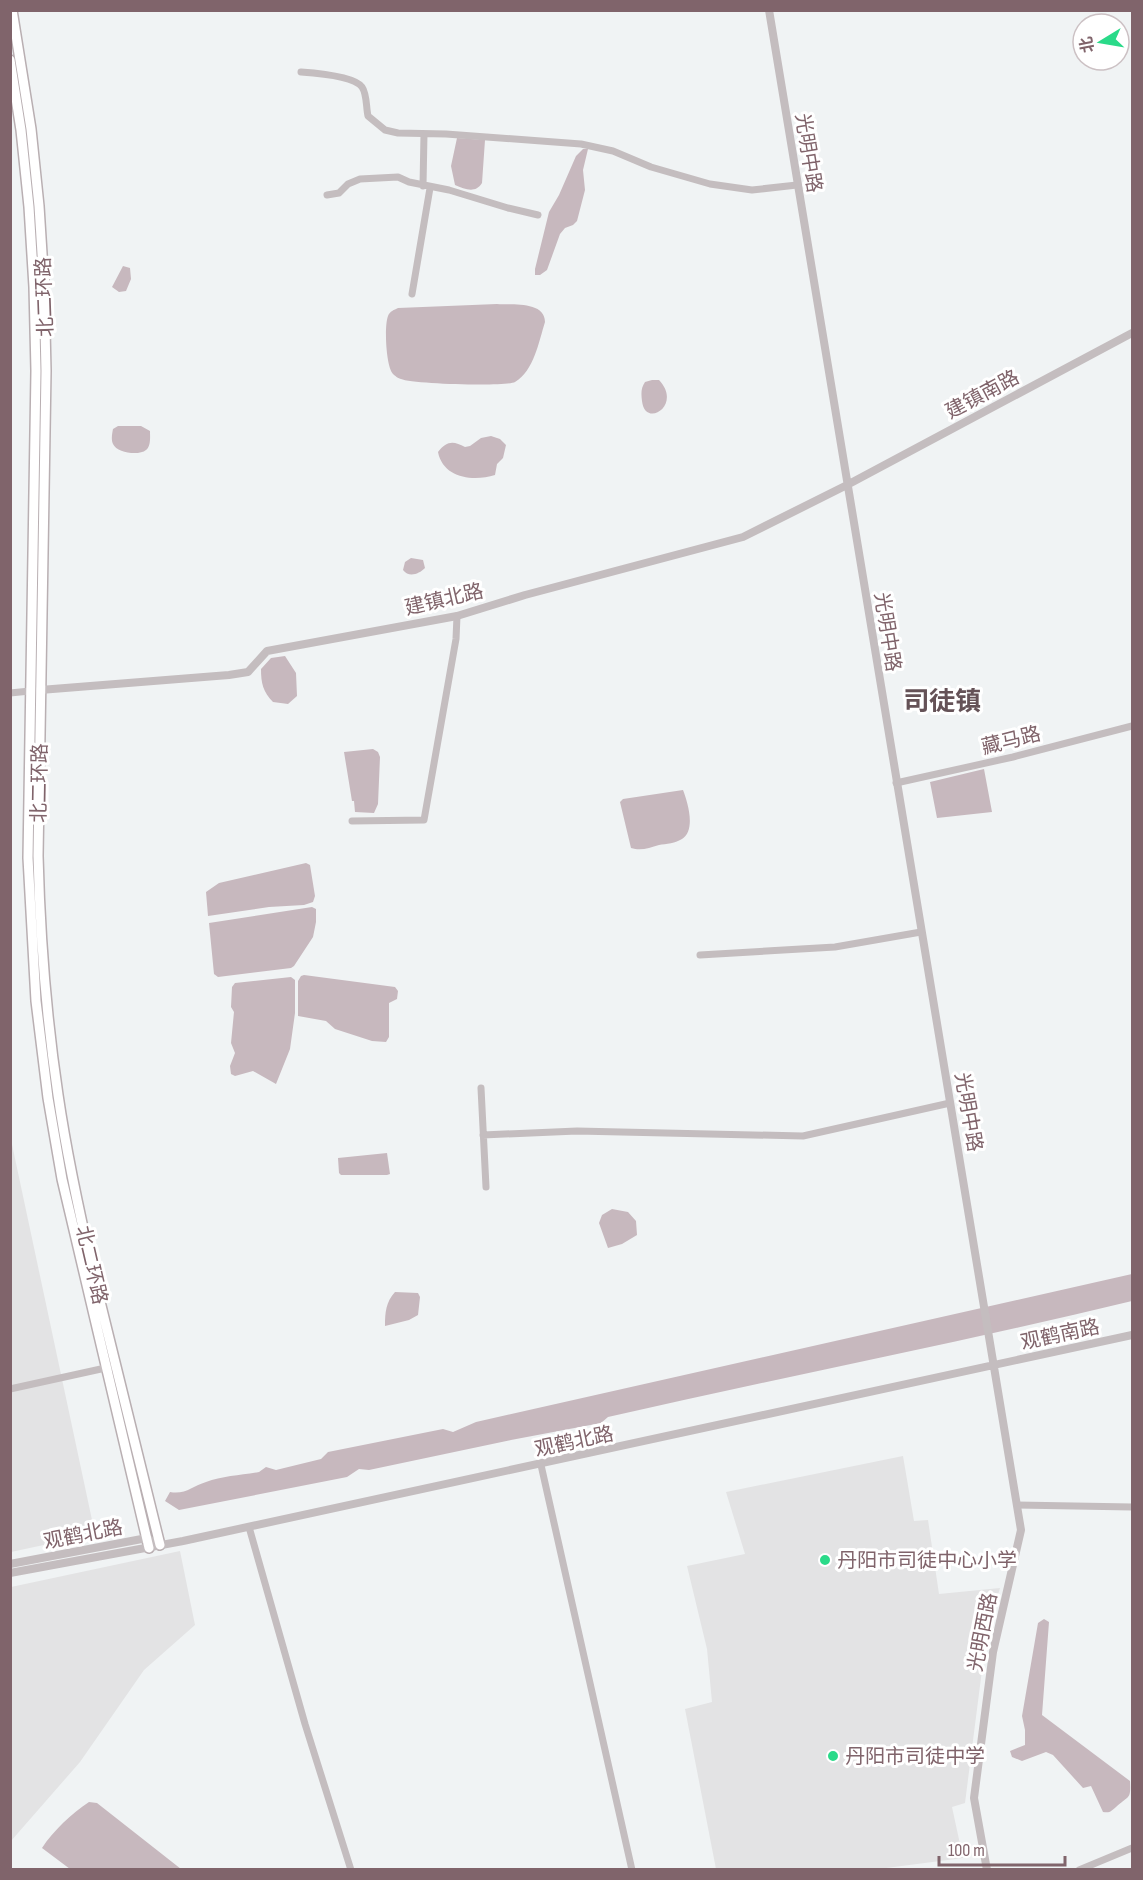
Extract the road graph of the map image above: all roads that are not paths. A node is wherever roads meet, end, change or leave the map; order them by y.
1 (12, 10) edge
2 (769, 10) edge
3 (10, 60) edge
4 (301, 72) dead end
5 (424, 134) junction
6 (797, 185) junction
7 (426, 187) junction
8 (327, 195) dead end
9 (538, 215) dead end
10 (412, 294) dead end
11 (1132, 333) edge
12 (847, 485) junction
13 (457, 616) junction
14 (35, 690) junction
15 (10, 693) edge
16 (1132, 726) edge
17 (896, 783) junction
18 (352, 821) dead end
19 (921, 932) junction
20 (700, 955) dead end
21 (481, 1088) dead end
22 (950, 1103) junction
23 (483, 1135) junction
24 (486, 1187) dead end
25 (1132, 1335) edge
26 (994, 1366) junction
27 (111, 1367) junction
28 (10, 1389) edge
29 (540, 1465) junction
30 (1017, 1505) junction
31 (1132, 1507) edge
32 (249, 1527) junction
33 (148, 1543) junction
34 (160, 1545) junction
35 (10, 1564) edge
36 (10, 1573) edge
37 (1132, 1848) edge
38 (351, 1869) edge
39 (632, 1869) edge
40 (987, 1869) edge
41 (1080, 1869) edge

1 - 14 main road, 北二环路
2 - 6 street, 光明中路
3 - 14 main road, 北二环路
4 - 5 street
5 - 6 street
5 - 7 street
6 - 12 street, 光明中路
7 - 8 street
7 - 9 street
7 - 10 street
11 - 12 street, 建镇南路
12 - 13 street, 建镇北路
12 - 17 street, 光明中路
13 - 14 street, 建镇北路
13 - 18 street
14 - 15 street
14 - 27 main road, 北二环路
16 - 17 street, 藏马路
17 - 19 street, 光明中路
19 - 20 street
19 - 22 street, 光明中路
21 - 23 street
22 - 23 street
22 - 26 street, 光明中路
23 - 24 street
25 - 26 street, 观鹤南路
26 - 29 street, 观鹤北路
26 - 30 street, 光明西路
27 - 28 street
27 - 33 main road, 北二环路
27 - 34 main road, 北二环路
29 - 32 street, 观鹤北路
29 - 39 street
30 - 31 street
30 - 40 street, 光明西路
32 - 34 street, 观鹤北路
32 - 38 street
33 - 34 street, 观鹤北路
33 - 35 street, 观鹤北路
33 - 36 street, 观鹤北路
37 - 41 street

